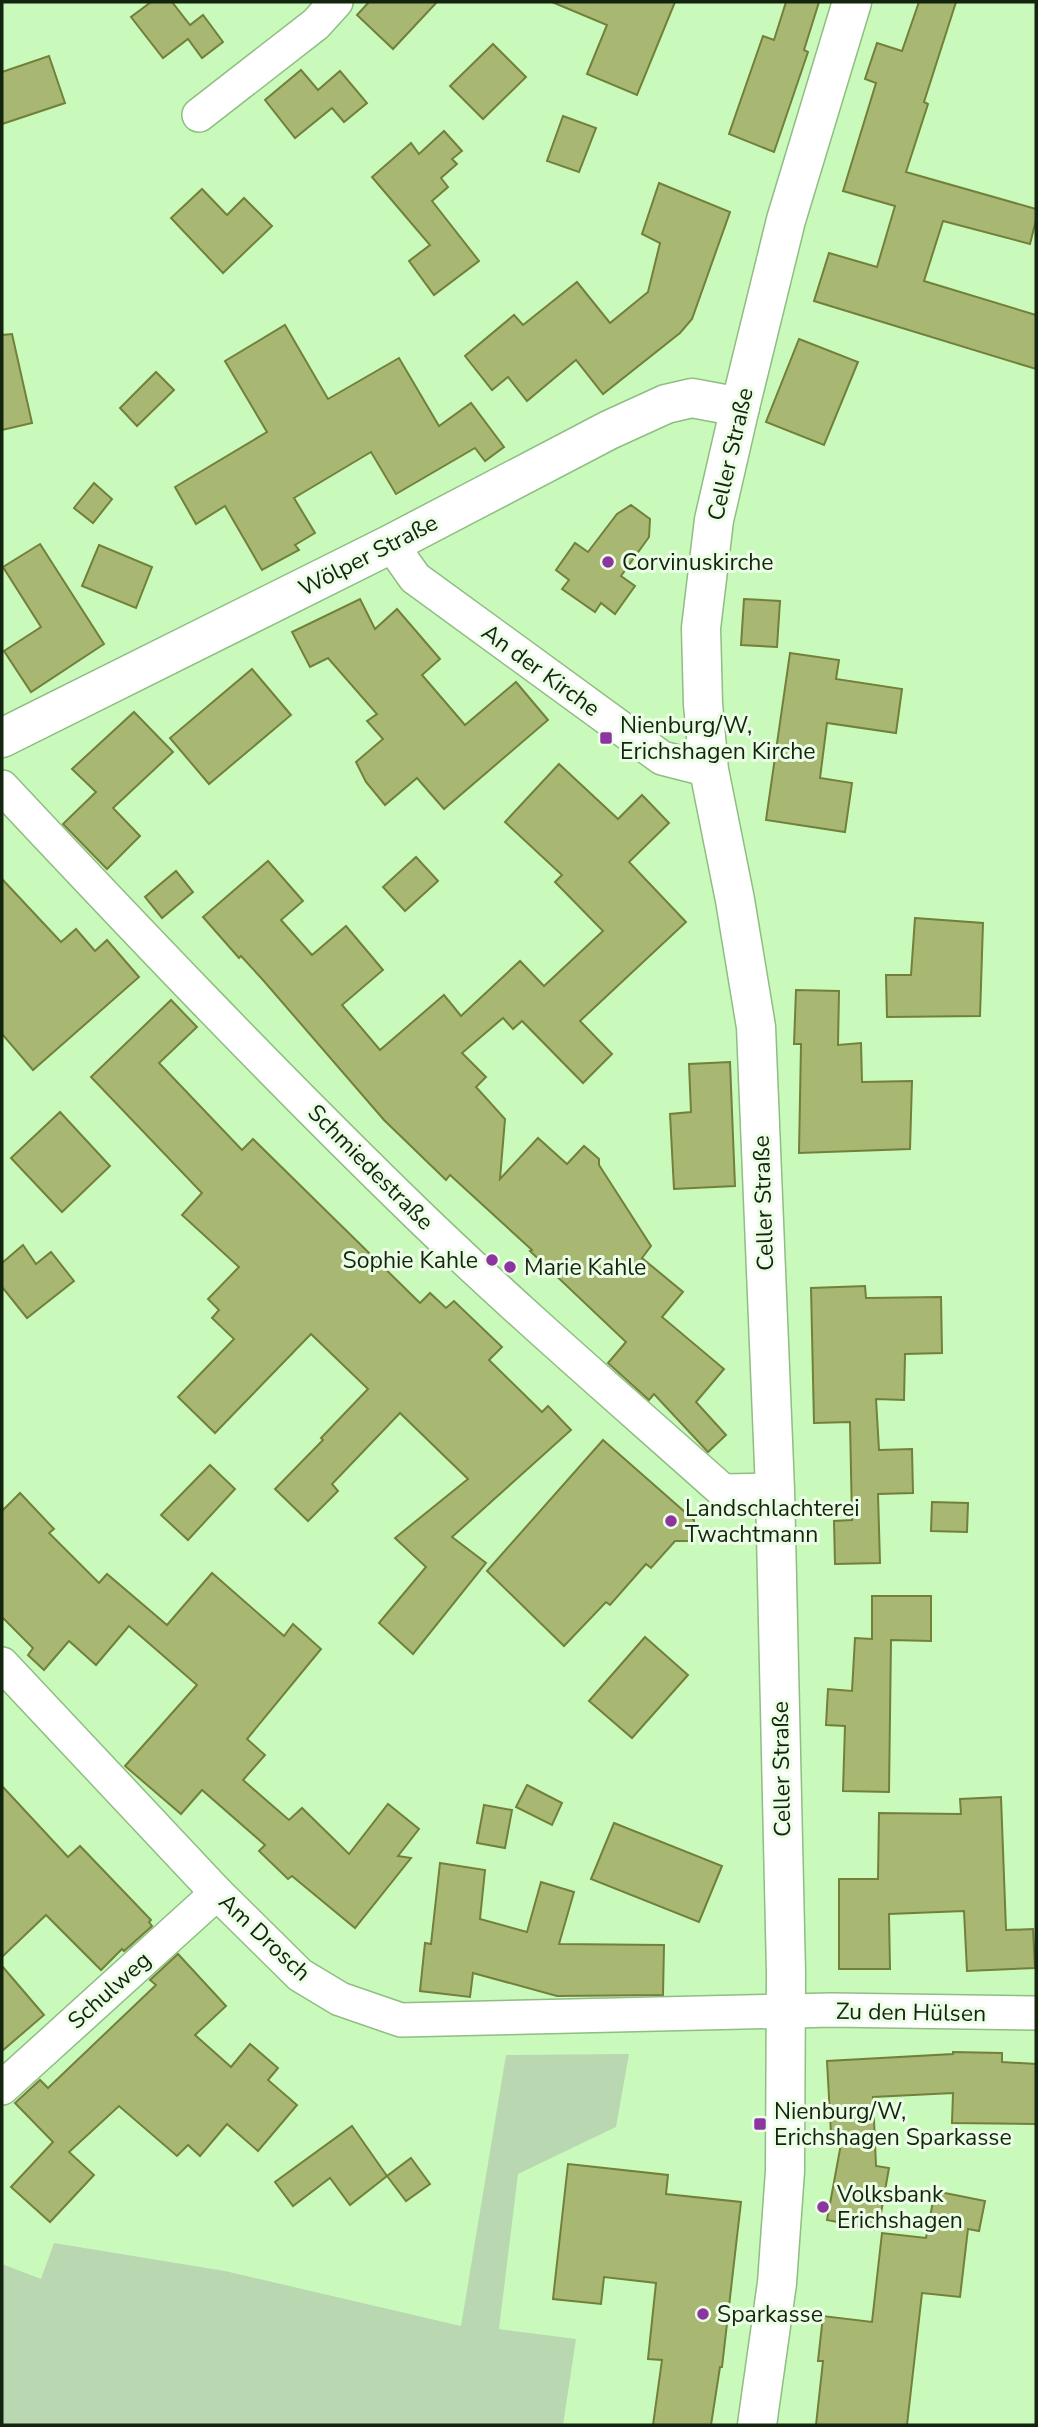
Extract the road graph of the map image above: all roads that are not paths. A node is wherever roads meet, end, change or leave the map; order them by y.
1 (335, 2) edge
2 (852, 2) edge
3 (199, 115) dead end
4 (740, 407) junction
5 (391, 544) junction
6 (2, 738) edge
7 (709, 770) junction
8 (2, 787) edge
9 (775, 1490) junction
10 (2, 1664) edge
11 (217, 1893) junction
12 (786, 2011) junction
13 (1036, 2014) edge
14 (2, 2088) edge
15 (758, 2425) edge

1 - 3 street
2 - 4 main road, Celler Straße
4 - 5 main road, Wölper Straße
4 - 7 main road, Celler Straße
5 - 6 main road, Wölper Straße
5 - 7 street, An der Kirche
7 - 9 main road, Celler Straße
8 - 9 street, Schmiedestraße
9 - 12 main road, Celler Straße
10 - 11 street, Am Drosch
11 - 12 street, Am Drosch
11 - 14 street, Schulweg
12 - 13 street, Zu den Hülsen
12 - 15 main road, Celler Straße

